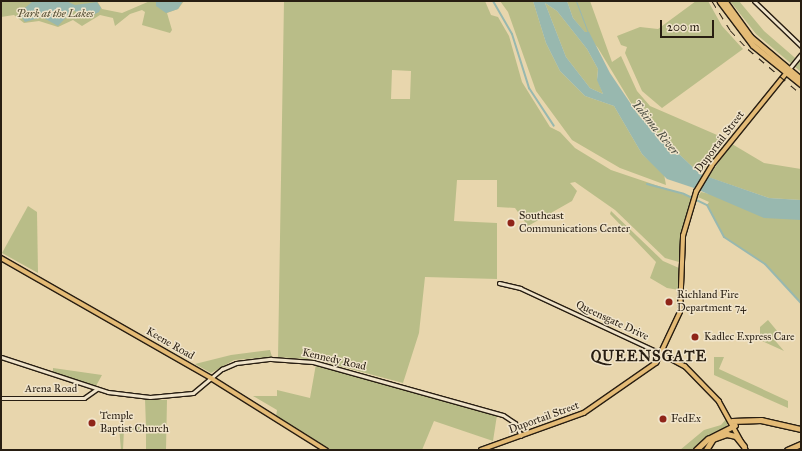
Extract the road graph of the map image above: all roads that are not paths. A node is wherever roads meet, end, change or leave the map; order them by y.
1 (720, 1) edge
2 (724, 1) edge
3 (754, 1) edge
4 (801, 46) edge
5 (801, 54) edge
6 (788, 71) junction
7 (801, 79) edge
8 (801, 84) edge
9 (1, 258) edge
10 (499, 284) dead end
11 (662, 354) junction
12 (1, 358) edge
13 (212, 378) junction
14 (97, 389) junction
15 (1, 398) edge
16 (733, 423) junction
17 (801, 429) edge
18 (521, 436) junction
19 (801, 444) edge
20 (745, 448) edge
21 (326, 450) edge
22 (481, 450) edge
23 (696, 450) edge
24 (706, 450) edge
25 (787, 450) edge

1 - 6 highway
2 - 6 highway
3 - 4 street
5 - 6 street, Duportail Street
6 - 7 highway
6 - 8 highway
6 - 11 main road, Duportail Street
9 - 13 main road, Keene Road
10 - 11 street, Queensgate Drive
11 - 16 main road, Queensgate Drive
11 - 18 main road, Duportail Street
12 - 14 street, Kennedy Road
13 - 14 street, Kennedy Road
13 - 18 street, Kennedy Road
13 - 21 main road, Keene Road
14 - 15 street, Arena Road
16 - 17 highway
16 - 20 main road, Queensgate Drive
16 - 23 highway
18 - 22 main road, Duportail Street
19 - 25 highway
20 - 24 highway

